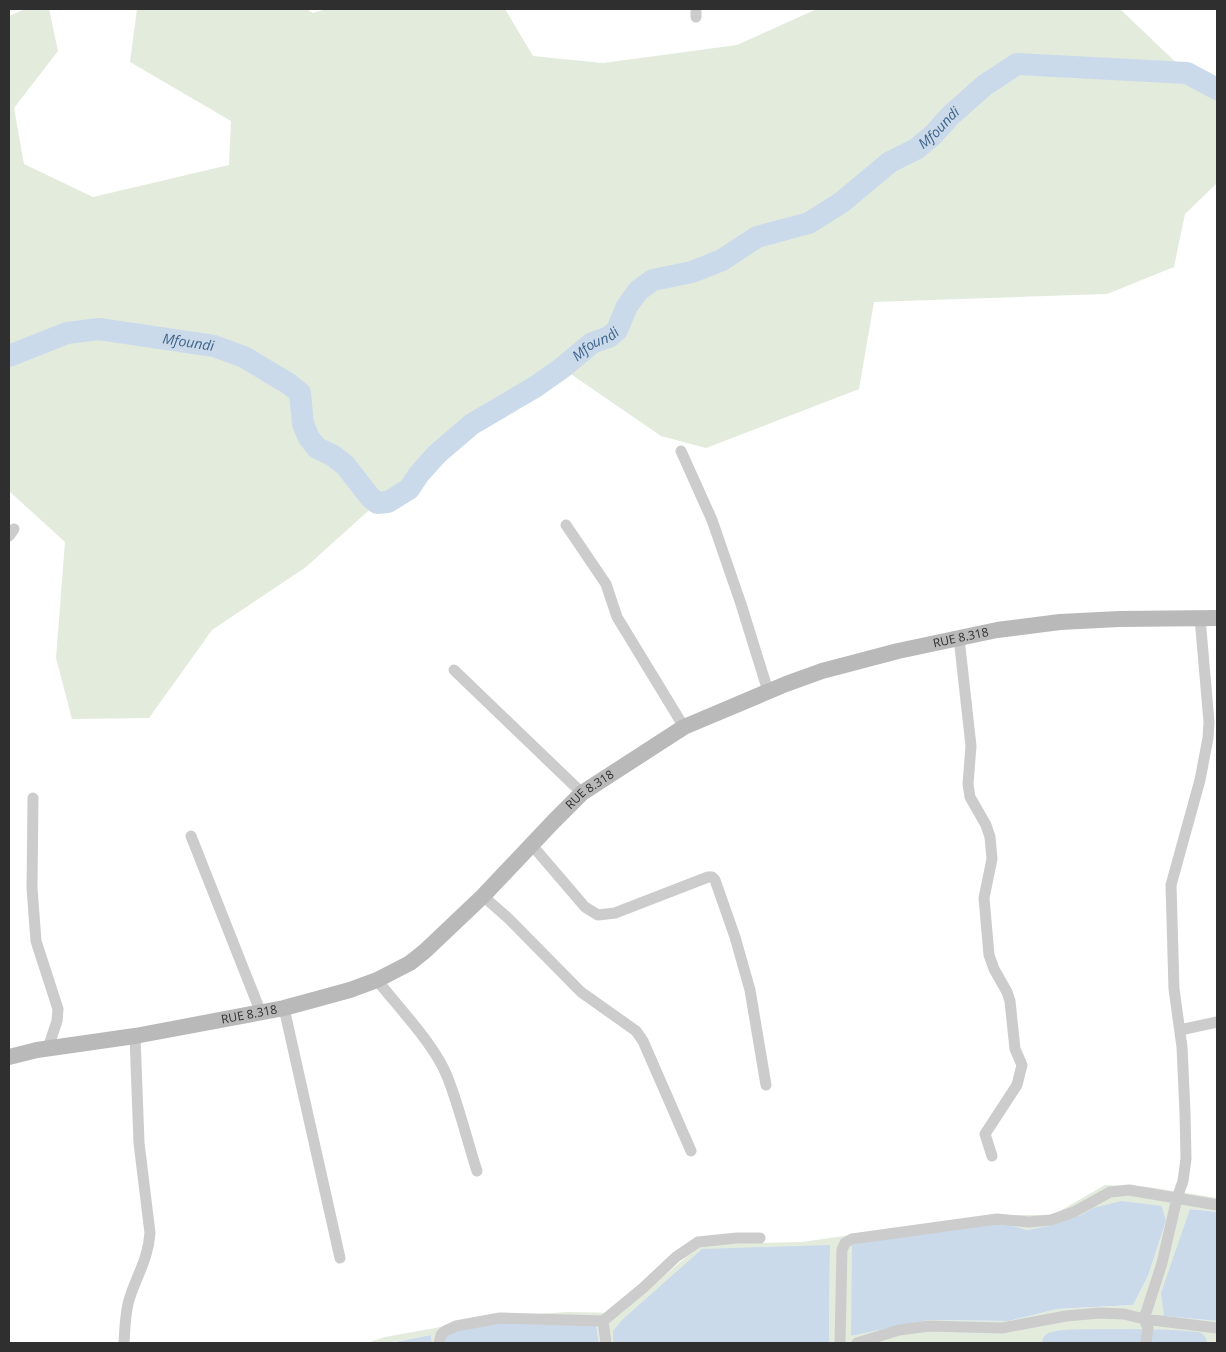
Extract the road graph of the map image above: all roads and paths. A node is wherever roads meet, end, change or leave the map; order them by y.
1 (681, 450) dead end
2 (566, 525) dead end
3 (1200, 618) junction
4 (1217, 618) edge
5 (959, 638) junction
6 (454, 670) dead end
7 (768, 691) junction
8 (684, 727) junction
9 (582, 793) junction
10 (34, 798) dead end
11 (191, 836) dead end
12 (531, 844) junction
13 (483, 896) junction
14 (377, 980) junction
15 (284, 1008) junction
16 (261, 1013) junction
17 (1217, 1022) edge
18 (1180, 1030) junction
19 (135, 1036) junction
20 (48, 1048) junction
21 (9, 1058) edge
22 (766, 1085) dead end
23 (691, 1152) dead end
24 (992, 1156) dead end
25 (477, 1171) dead end
26 (1177, 1198) junction
27 (1217, 1205) edge
28 (760, 1238) dead end
29 (340, 1258) dead end
30 (603, 1321) junction
31 (1146, 1323) junction
32 (1217, 1328) edge
33 (124, 1343) edge
34 (439, 1343) edge
35 (606, 1343) edge
36 (840, 1343) edge
37 (857, 1343) edge
38 (1146, 1343) edge

1 - 7 street
2 - 8 street
3 - 4 main road, RUE 8.318
3 - 5 main road, RUE 8.318
3 - 18 street
5 - 7 main road, RUE 8.318
5 - 24 street
6 - 9 street
7 - 8 main road, RUE 8.318
8 - 9 main road, RUE 8.318
9 - 12 main road, RUE 8.318
10 - 20 street
11 - 16 street
12 - 13 main road, RUE 8.318
12 - 22 street
13 - 14 main road, RUE 8.318
13 - 23 street
14 - 15 main road, RUE 8.318
14 - 25 street
15 - 16 main road, RUE 8.318
15 - 29 street
16 - 19 main road, RUE 8.318
17 - 18 street
18 - 26 street
19 - 20 main road, RUE 8.318
19 - 33 street
20 - 21 main road, RUE 8.318
26 - 27 street
26 - 31 street
26 - 36 street
28 - 30 street
30 - 34 street
30 - 35 street
31 - 32 street
31 - 37 street
31 - 38 street

